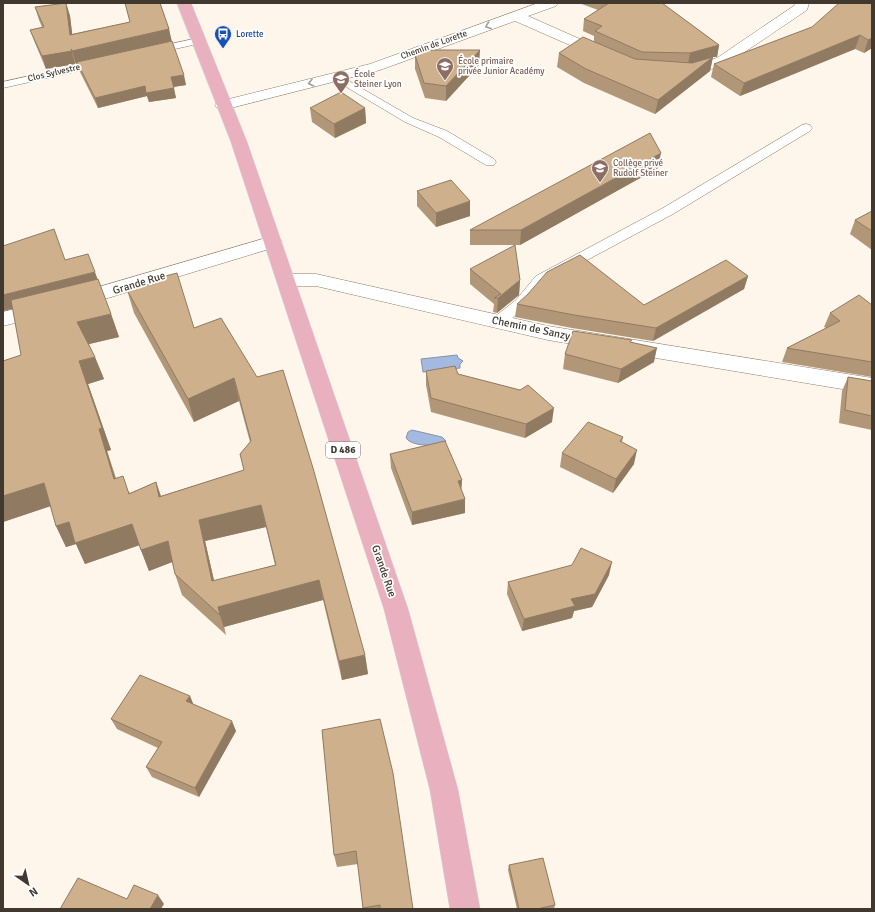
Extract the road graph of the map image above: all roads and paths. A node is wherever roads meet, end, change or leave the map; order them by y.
1 (184, 3) edge
2 (551, 3) edge
3 (802, 3) edge
4 (515, 16) junction
5 (198, 41) junction
6 (143, 53) edge
7 (112, 60) edge
8 (616, 60) edge
9 (667, 70) edge
10 (337, 77) junction
11 (3, 84) edge
12 (223, 105) junction
13 (806, 128) dead end
14 (490, 162) dead end
15 (273, 242) junction
16 (286, 280) junction
17 (3, 319) edge
18 (498, 322) junction
19 (872, 386) edge
20 (465, 909) edge

1 - 5 main road, Grande Rue / D 486
2 - 4 street, Chemin de Lorette
3 - 9 street
4 - 8 street
4 -> 10 street, Chemin de Lorette
5 - 6 lane
5 - 12 main road, Grande Rue / D 486
7 - 11 lane, Clos Sylvestre
10 -> 12 street, Chemin de Lorette
10 - 14 lane
12 - 15 main road, Grande Rue / D 486
13 - 18 lane
15 - 16 main road, Grande Rue / D 486
15 - 17 street, Grande Rue
16 - 18 street, Chemin de Sanzy
16 - 20 main road, Grande Rue / D 486
18 - 19 street, Chemin de Sanzy

